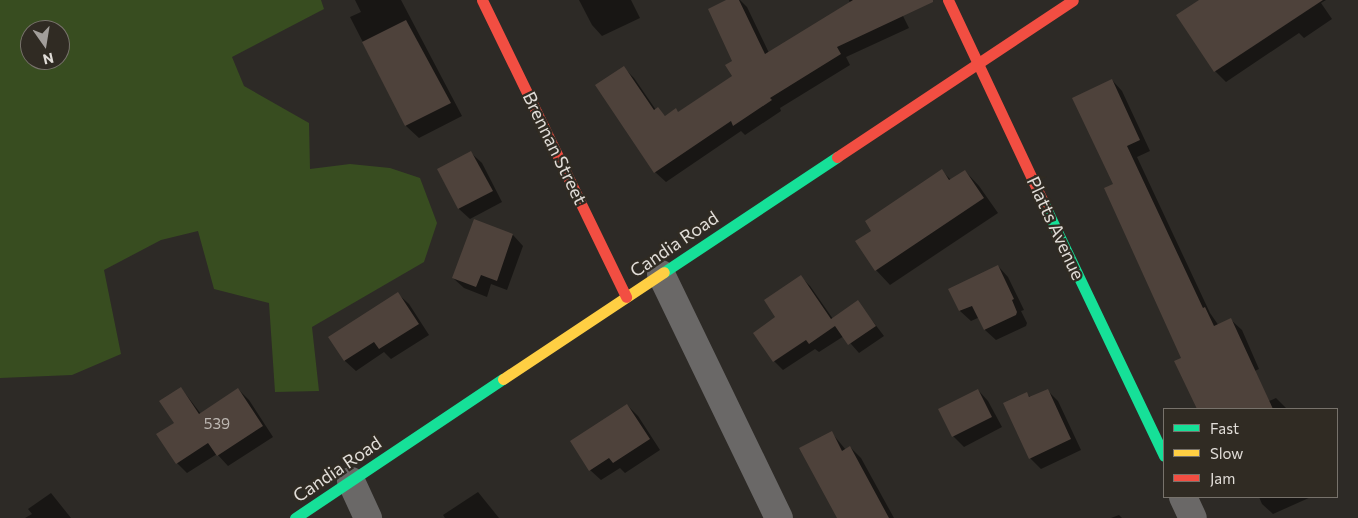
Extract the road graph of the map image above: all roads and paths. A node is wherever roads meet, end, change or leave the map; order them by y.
1 (482, 0) edge
2 (948, 0) edge
3 (1073, 0) edge
4 (978, 64) junction
5 (661, 274) junction
6 (626, 297) junction
7 (1163, 454) edge
8 (351, 480) junction
9 (1184, 498) edge
10 (295, 518) edge
11 (368, 518) edge
12 (779, 518) edge
13 (1194, 518) edge

1 - 6 main road, Brennan Street
2 - 4 main road, Platts Avenue
3 - 4 main road, Candia Road
4 - 5 main road, Candia Road
4 - 7 main road, Platts Avenue
5 - 6 main road, Candia Road
5 - 12 street
6 - 8 main road, Candia Road
8 - 10 main road, Candia Road
8 - 11 street
9 - 13 street

